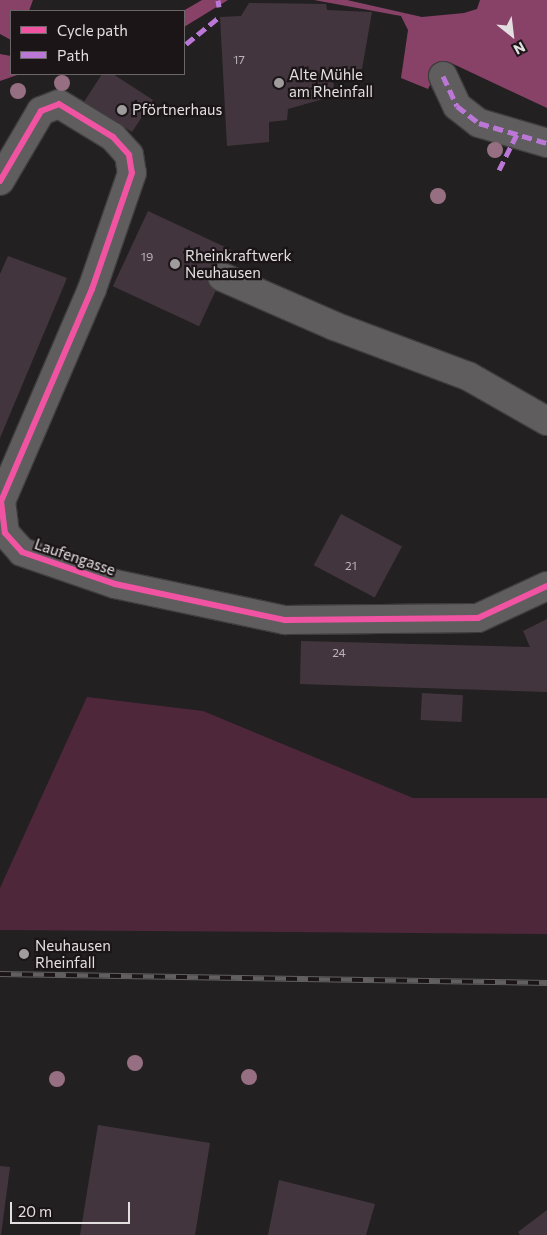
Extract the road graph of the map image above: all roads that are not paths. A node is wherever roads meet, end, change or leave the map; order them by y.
1 (443, 76) dead end
2 (547, 143) edge
3 (0, 181) edge
4 (222, 277) dead end
5 (547, 421) edge
6 (547, 586) edge

1 - 2 street
3 - 6 street, Laufengasse
4 - 5 street

